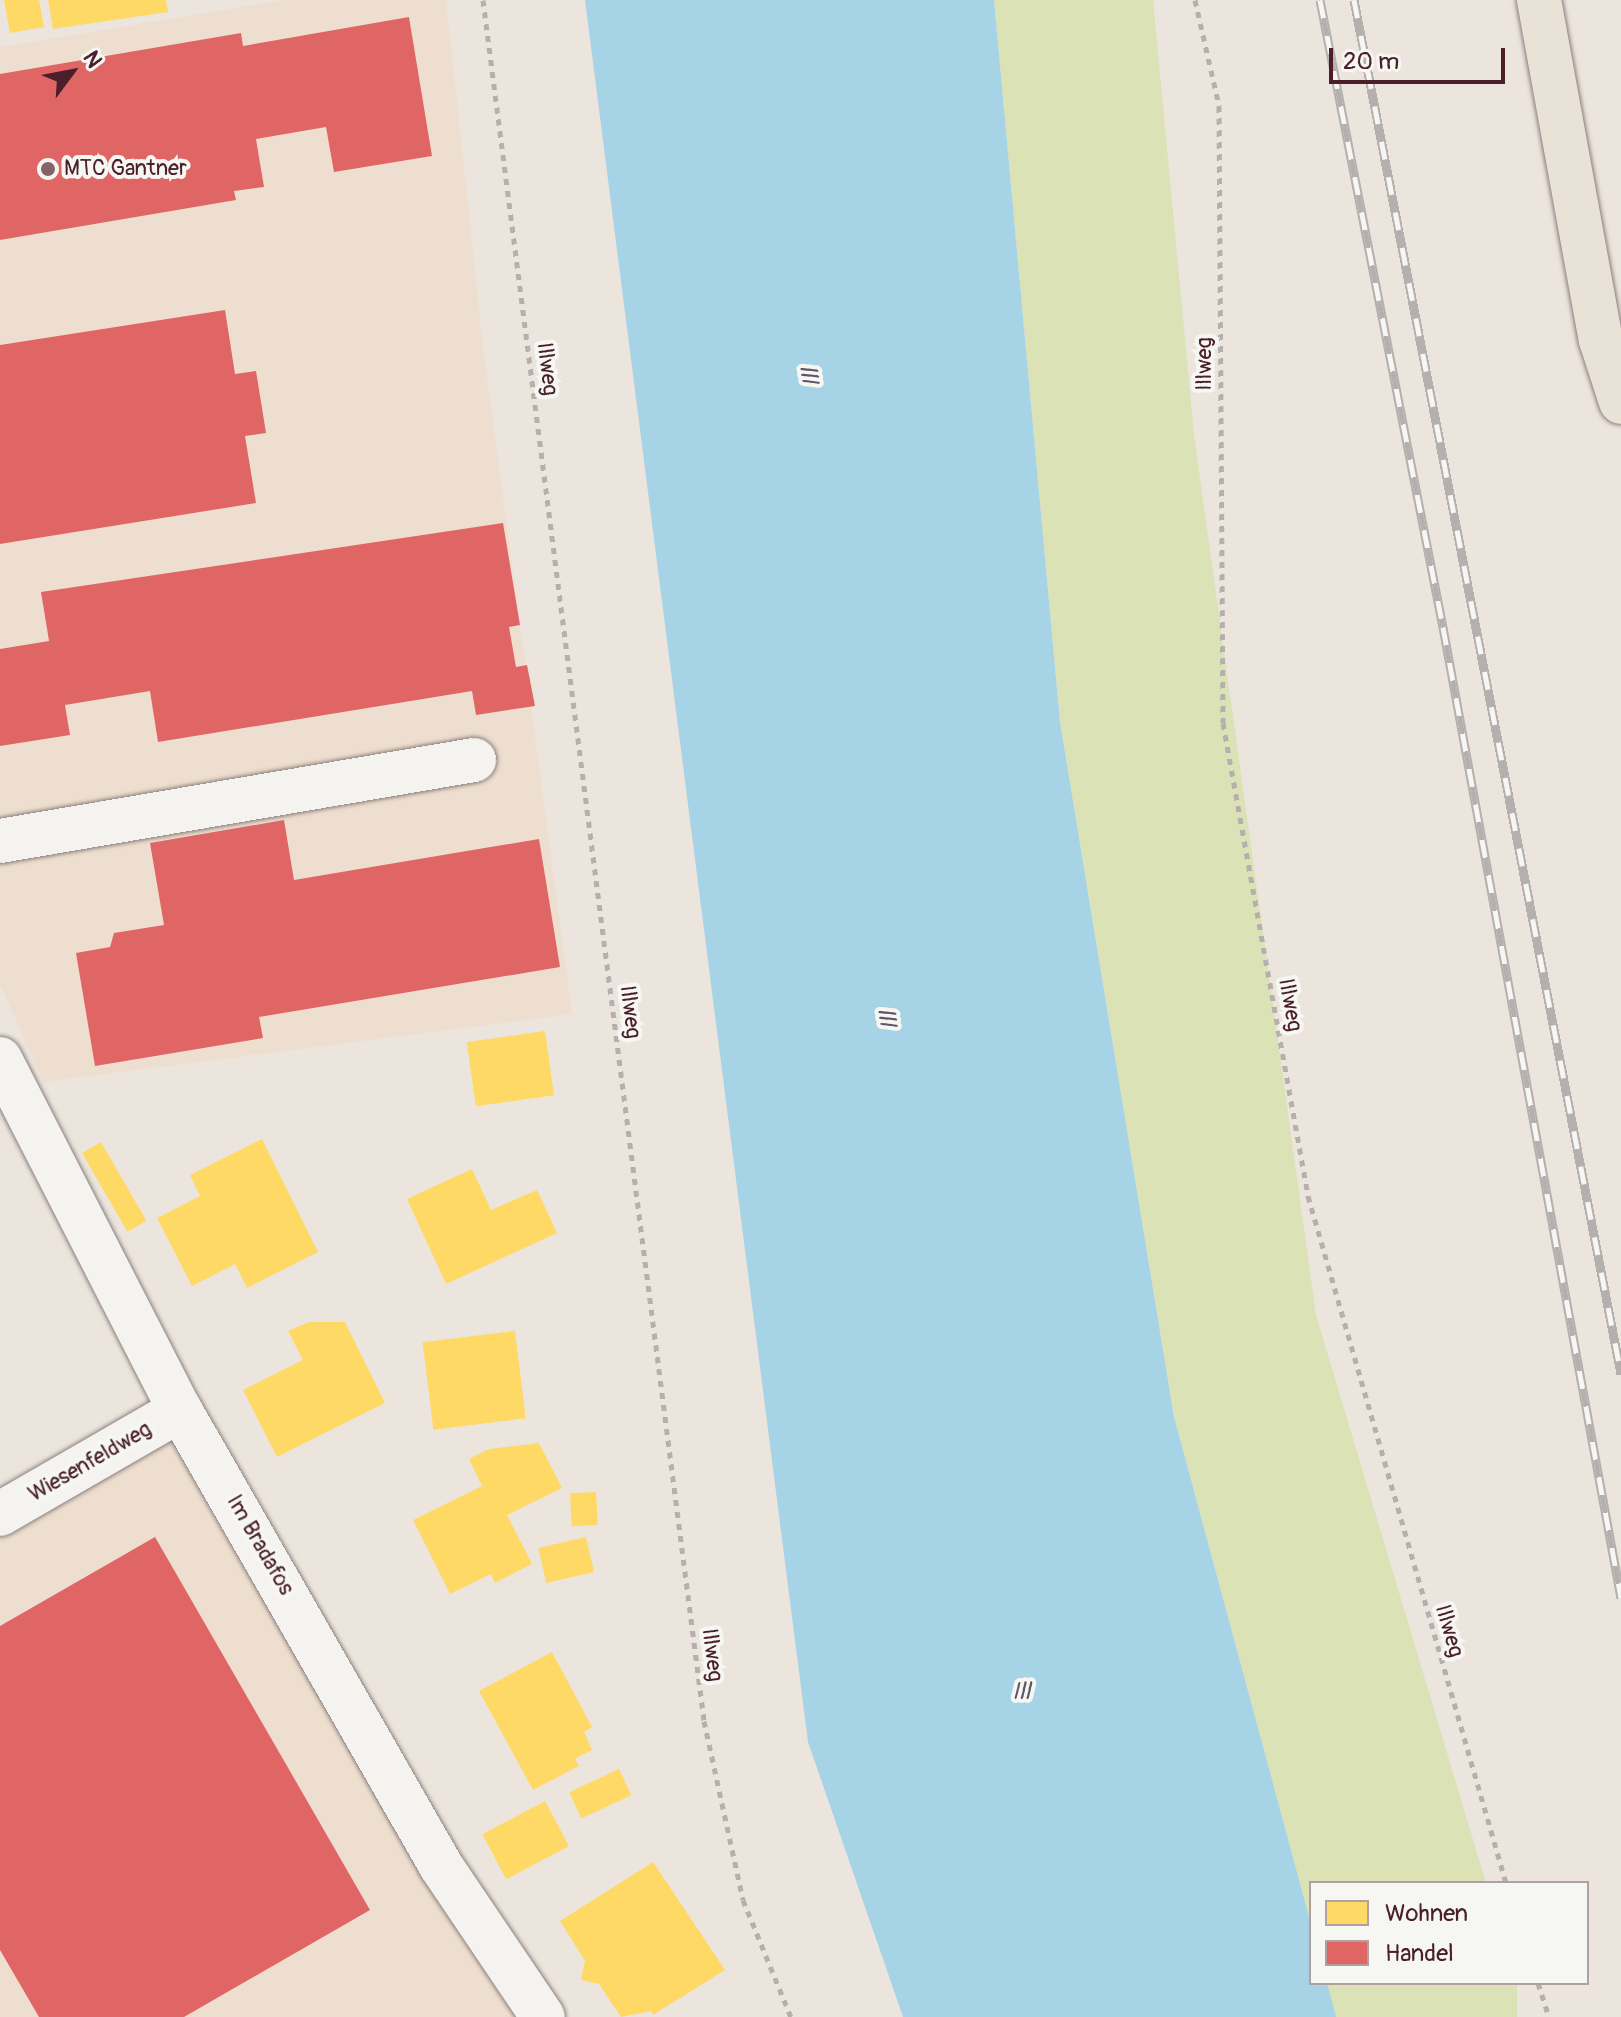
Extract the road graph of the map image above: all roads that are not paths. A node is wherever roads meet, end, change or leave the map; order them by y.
1 (1539, 0) edge
2 (1621, 402) edge
3 (474, 760) dead end
4 (0, 841) edge
5 (0, 1059) edge
6 (180, 1410) junction
7 (0, 1514) edge
8 (543, 2017) edge

1 - 2 highway
3 - 4 street
5 - 6 street, Im Bradafos
6 - 7 street, Wiesenfeldweg
6 - 8 street, Im Bradafos

